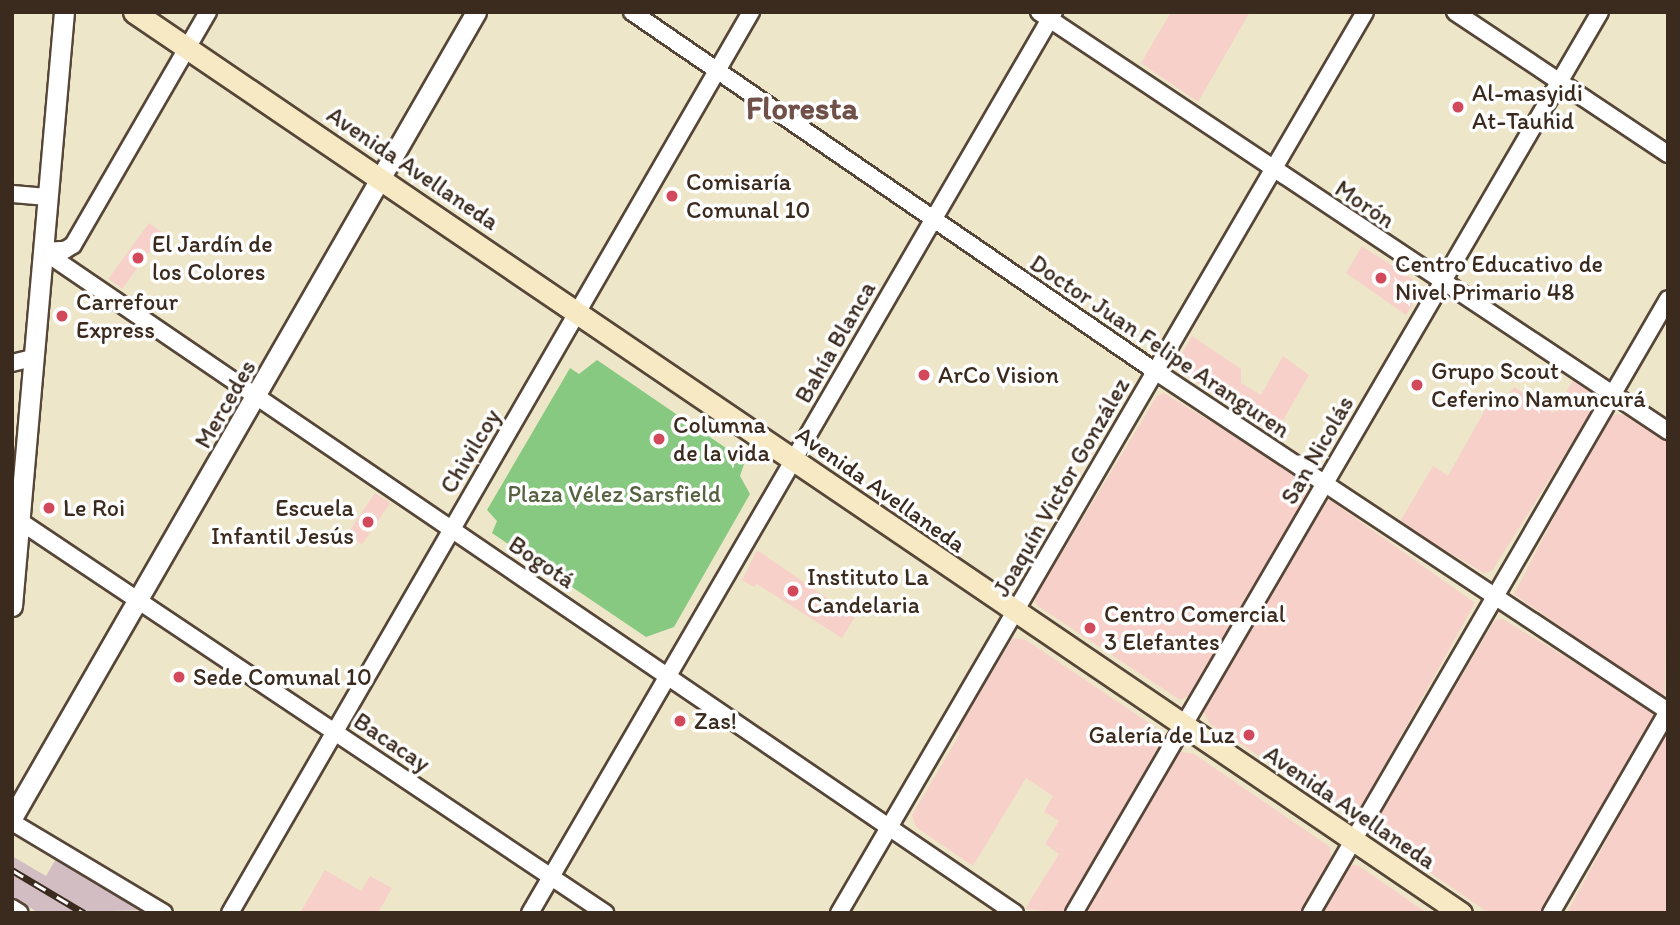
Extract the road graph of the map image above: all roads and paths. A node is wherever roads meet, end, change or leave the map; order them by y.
1 (64, 12) edge
2 (134, 12) edge
3 (208, 12) edge
4 (476, 12) edge
5 (632, 12) edge
6 (751, 12) edge
7 (1365, 12) edge
8 (1455, 12) edge
9 (1600, 12) edge
10 (1048, 15) edge
11 (187, 48) junction
12 (717, 71) junction
13 (1560, 82) junction
14 (1668, 154) edge
15 (1272, 170) junction
16 (381, 179) junction
17 (12, 194) edge
18 (48, 197) junction
19 (932, 219) junction
20 (43, 251) junction
21 (1442, 283) junction
22 (1668, 299) edge
23 (579, 312) junction
24 (33, 358) junction
25 (12, 363) edge
26 (1155, 371) junction
27 (1612, 394) junction
28 (258, 396) junction
29 (1668, 431) edge
30 (793, 460) junction
31 (1323, 484) junction
32 (16, 518) edge
33 (451, 529) junction
34 (1494, 596) junction
35 (138, 601) junction
36 (12, 606) edge
37 (1014, 613) junction
38 (669, 674) junction
39 (1668, 711) edge
40 (1182, 726) junction
41 (335, 731) junction
42 (21, 787) edge
43 (12, 820) edge
44 (889, 827) junction
45 (1353, 841) junction
46 (551, 876) junction
47 (12, 908) edge
48 (20, 913) edge
49 (164, 913) edge
50 (230, 913) edge
51 (530, 913) edge
52 (605, 913) edge
53 (839, 913) edge
54 (1015, 913) edge
55 (1074, 913) edge
56 (1311, 913) edge
57 (1461, 913) edge
58 (1551, 913) edge

1 - 18 street
2 - 11 main road, Avenida Avellaneda
3 - 11 street
4 - 16 street, Mercedes
5 - 12 street, Doctor Juan Felipe Aranguren
6 - 12 street, Chivilcoy
7 - 15 street, Joaquín Victor González
8 - 13 street
9 - 13 street, San Nicolás
10 - 15 street, Morón
10 - 19 street, Bahía Blanca
11 - 16 main road, Avenida Avellaneda
11 - 20 street
12 - 19 street, Doctor Juan Felipe Aranguren
12 - 23 street, Chivilcoy
13 - 14 street
13 - 21 street, San Nicolás
15 - 21 street, Morón
15 - 26 street, Joaquín Victor González
16 - 23 main road, Avenida Avellaneda
16 - 28 street, Mercedes
17 - 18 street
18 - 20 street
19 - 26 street, Doctor Juan Felipe Aranguren
19 - 30 street, Bahía Blanca
20 - 24 street
20 - 28 street, Bogotá
21 - 27 street, Morón
21 - 31 street, San Nicolás
22 - 27 street
23 - 30 main road, Avenida Avellaneda
23 - 33 street, Chivilcoy
24 - 25 street
24 - 32 street
26 - 31 street, Doctor Juan Felipe Aranguren
26 - 37 street, Joaquín Victor González
27 - 29 street, Morón
27 - 34 street
28 - 33 street, Bogotá
28 - 35 street, Mercedes
30 - 37 main road, Avenida Avellaneda
30 - 38 street, Bahía Blanca
31 - 34 street, Doctor Juan Felipe Aranguren
31 - 40 street, San Nicolás
32 - 35 street, Bacacay
32 - 36 street
33 - 38 street, Bogotá
33 - 41 street, Chivilcoy
34 - 39 street, Doctor Juan Felipe Aranguren
34 - 45 street
35 - 41 street, Bacacay
35 - 42 street, Mercedes
37 - 40 main road, Avenida Avellaneda
37 - 44 street, Joaquín Victor González
38 - 44 street, Bogotá
38 - 46 street, Bahía Blanca
39 - 58 street
40 - 45 main road, Avenida Avellaneda
40 - 55 street, San Nicolás
41 - 46 street, Bacacay
41 - 50 street, Chivilcoy
42 - 43 street, Mercedes
43 - 49 street
44 - 53 street, Joaquín Victor González
44 - 54 street, Bogotá
45 - 56 street
45 - 57 main road, Avenida Avellaneda
46 - 51 street, Bahía Blanca
46 - 52 street, Bacacay
47 - 48 street

